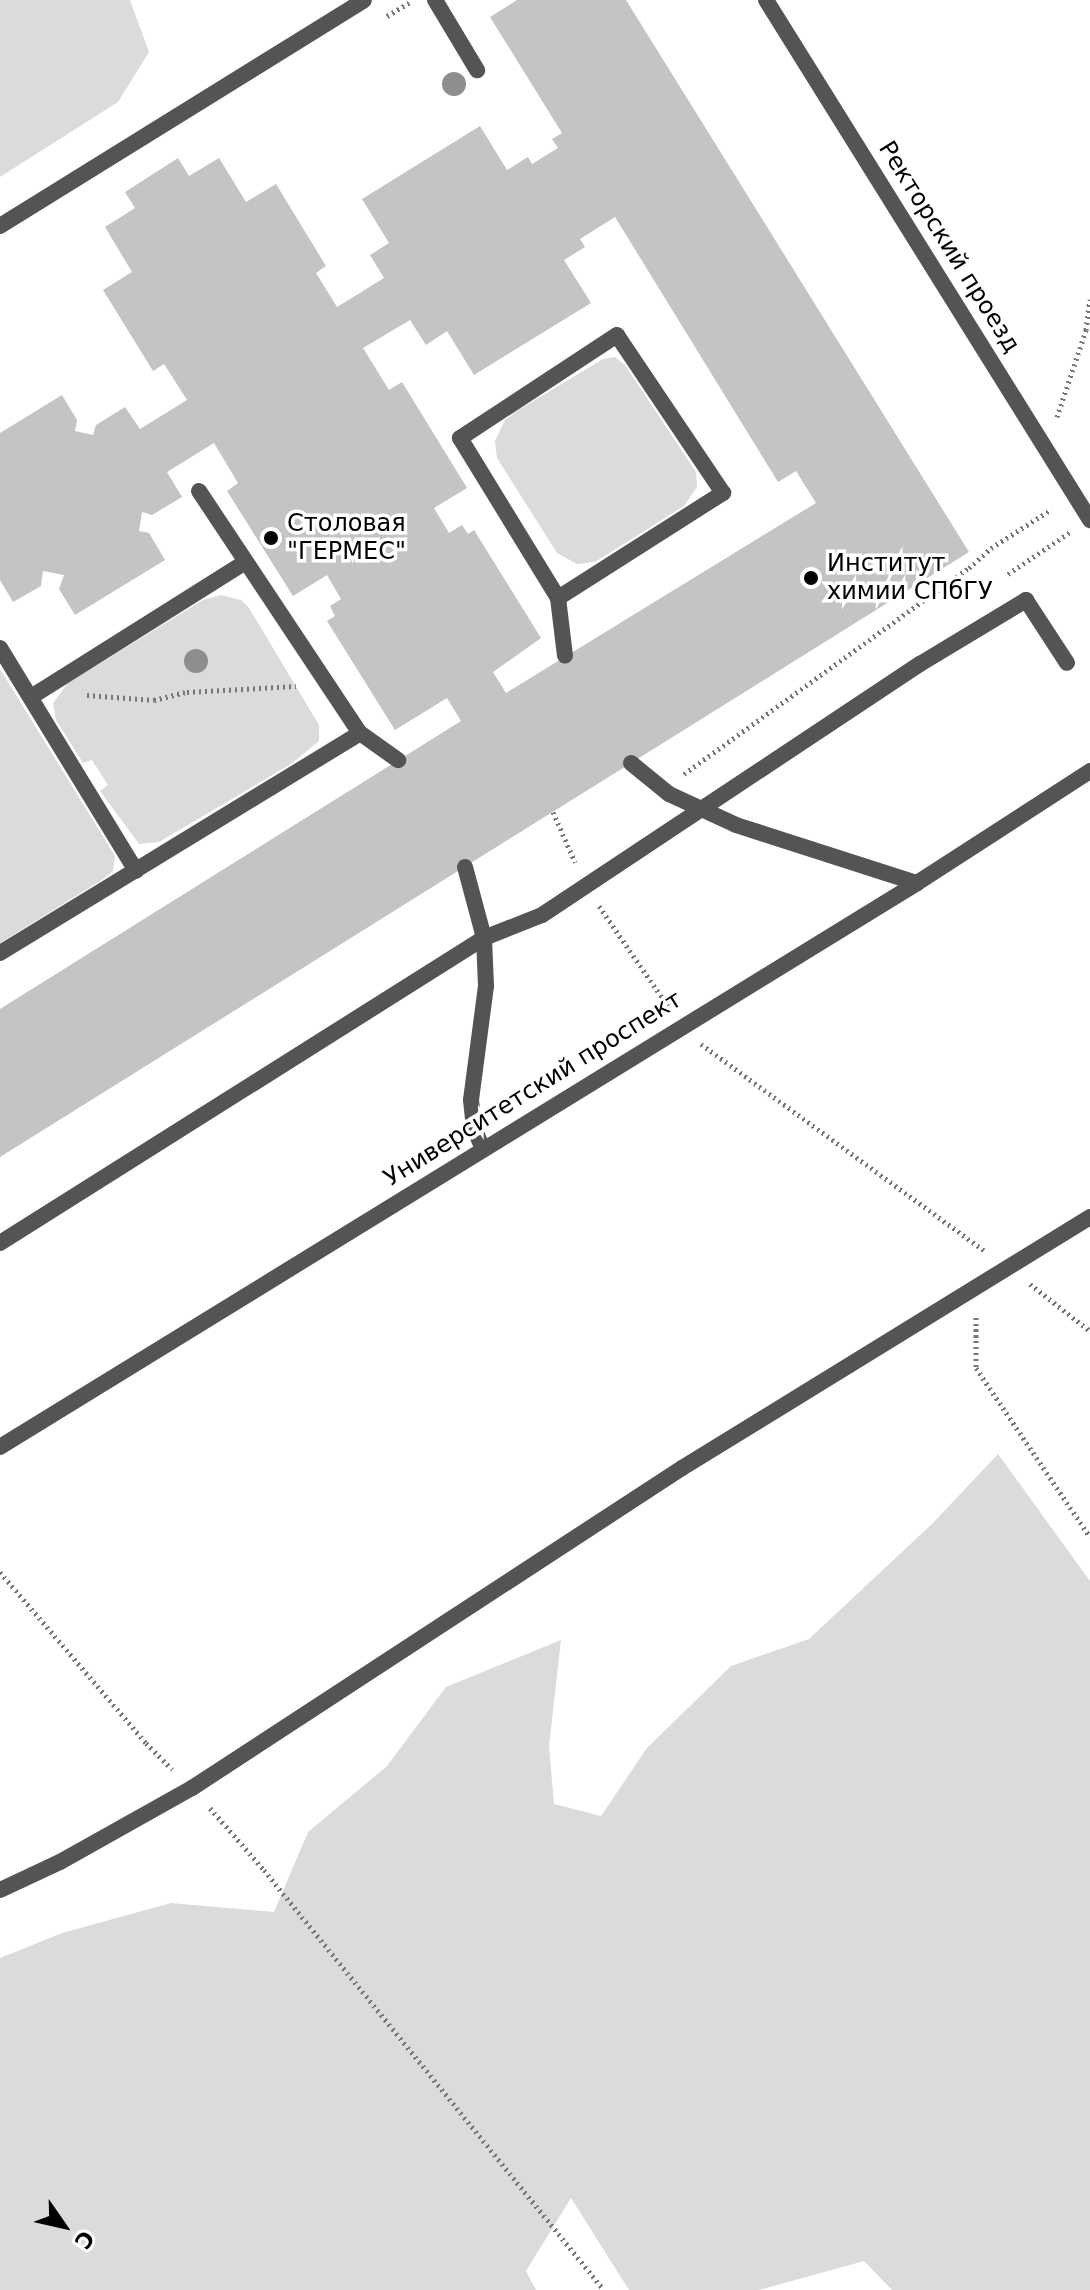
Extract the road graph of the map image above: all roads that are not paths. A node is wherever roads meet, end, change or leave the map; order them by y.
1 (364, 0) edge
2 (435, 0) edge
3 (766, 0) edge
4 (477, 70) dead end
5 (0, 226) edge
6 (199, 491) dead end
7 (1089, 519) edge
8 (245, 562) junction
9 (558, 598) junction
10 (0, 648) edge
11 (565, 656) dead end
12 (1067, 663) dead end
13 (31, 697) junction
14 (360, 733) junction
15 (398, 760) dead end
16 (631, 763) dead end
17 (1090, 771) edge
18 (705, 810) junction
19 (465, 867) dead end
20 (136, 871) junction
21 (917, 883) junction
22 (484, 938) junction
23 (0, 953) edge
24 (483, 1149) junction
25 (1090, 1217) edge
26 (0, 1243) edge
27 (0, 1447) edge
28 (0, 1890) edge

1 - 5 street
2 - 4 street
3 - 7 street, Ректорский проезд
6 - 8 street
8 - 13 street
8 - 14 street
9 - 9 street
9 - 11 street
10 - 13 street
12 - 18 street
13 - 20 street
14 - 15 street
14 - 20 street
16 - 18 street
17 - 21 street, Университетский проспект
18 - 21 street
18 - 22 street
19 - 22 street
20 - 23 street
21 - 24 street, Университетский проспект
22 - 24 street
22 - 26 street
24 - 27 street, Университетский проспект
25 - 28 street

